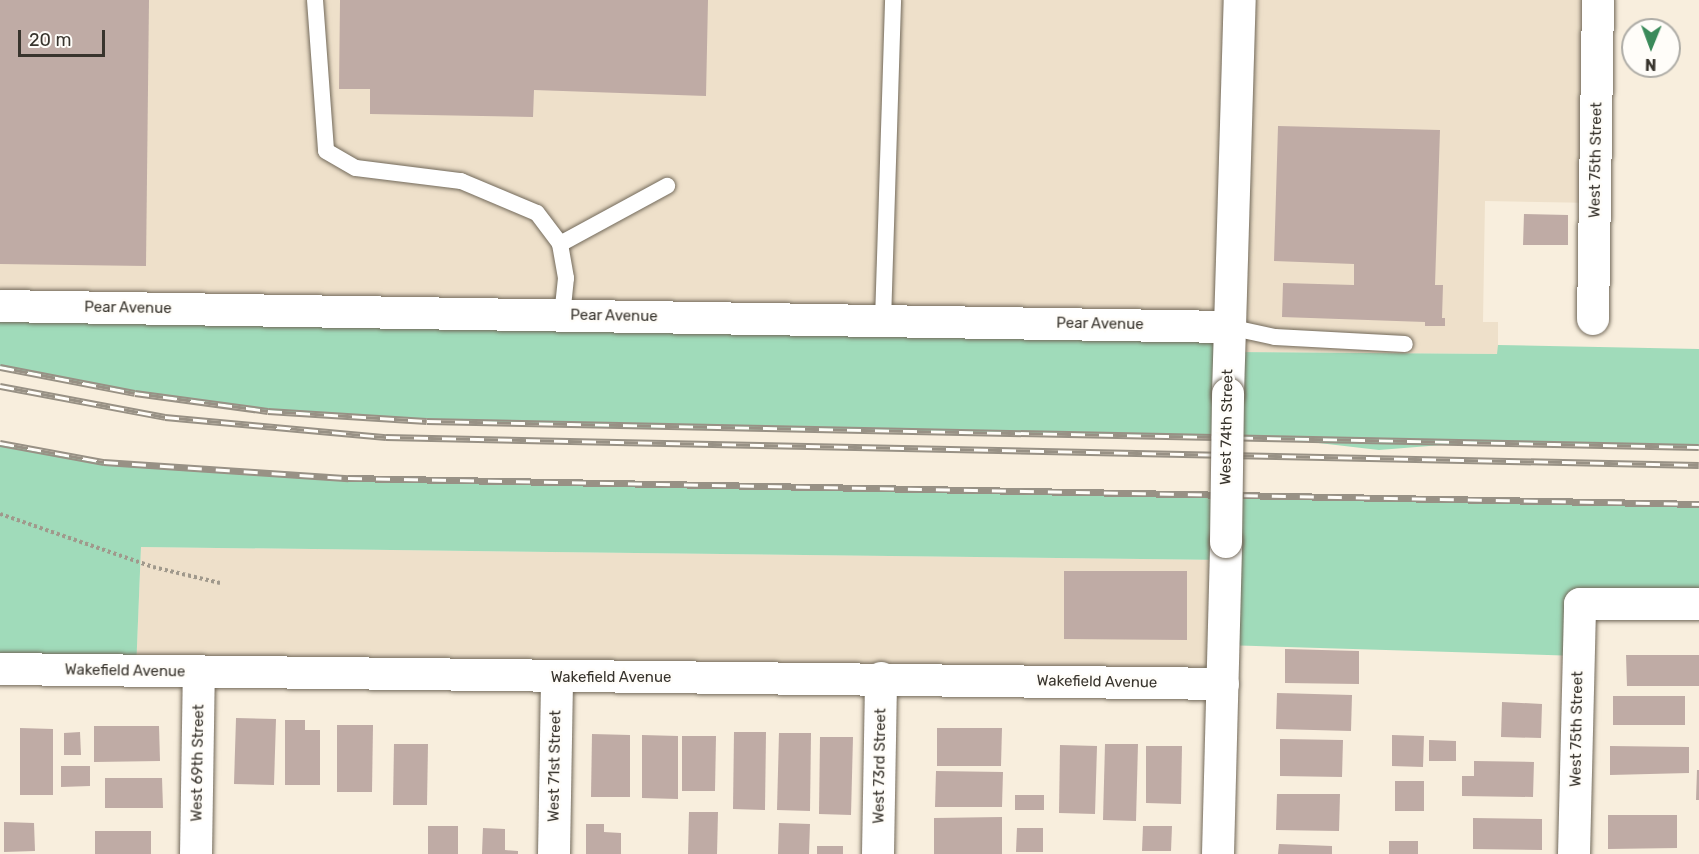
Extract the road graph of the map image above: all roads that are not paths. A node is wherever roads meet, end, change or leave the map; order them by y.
1 (315, 0) edge
2 (893, 0) edge
3 (1239, 0) edge
4 (1599, 0) edge
5 (668, 186) dead end
6 (560, 244) junction
7 (0, 306) edge
8 (562, 315) junction
9 (1593, 320) dead end
10 (883, 321) junction
11 (1229, 327) junction
12 (1405, 344) dead end
13 (1699, 604) edge
14 (0, 669) edge
15 (199, 672) junction
16 (881, 678) junction
17 (557, 679) junction
18 (1222, 684) junction
19 (196, 854) edge
20 (554, 854) edge
21 (878, 854) edge
22 (1218, 854) edge
23 (1574, 854) edge

1 - 6 lane
2 - 10 lane
3 - 11 street, West 74th Street
4 - 9 street, West 75th Street
5 - 6 lane
6 - 8 lane
7 - 8 street, Pear Avenue
8 - 10 street, Pear Avenue
10 - 11 street, Pear Avenue
11 - 12 lane
11 - 18 street, West 74th Street, bridge
13 - 23 street, West 75th Street
14 - 15 street, Wakefield Avenue
15 - 17 street, Wakefield Avenue
15 - 19 street, West 69th Street
16 - 17 street, Wakefield Avenue
16 - 18 street, Wakefield Avenue
16 - 21 street, West 73rd Street
17 - 20 street, West 71st Street
18 - 22 street, West 74th Street

